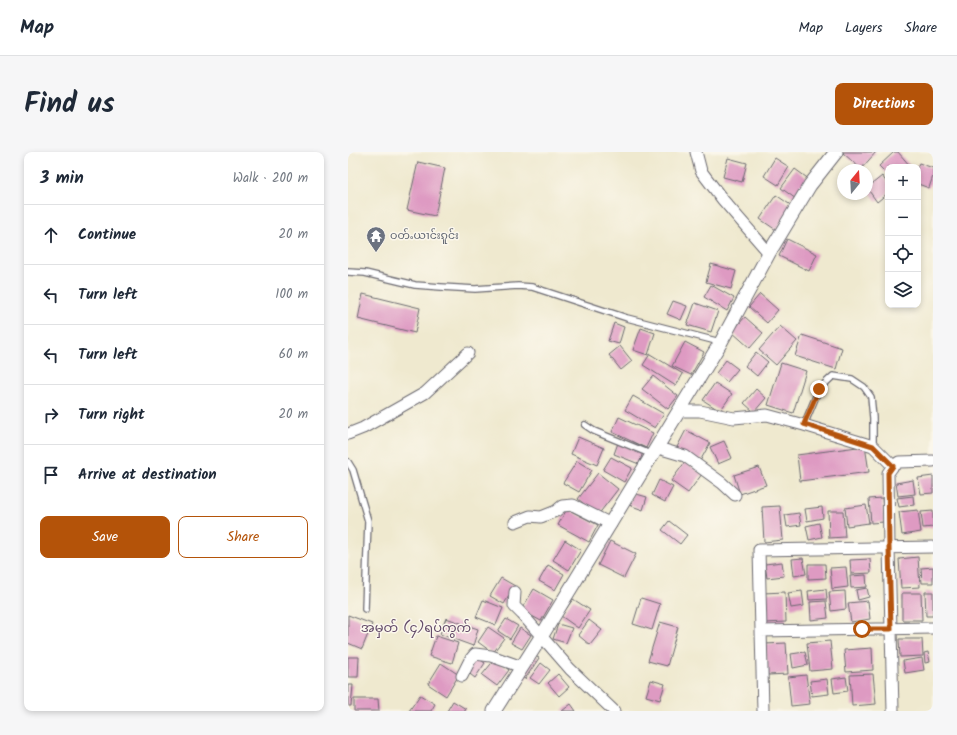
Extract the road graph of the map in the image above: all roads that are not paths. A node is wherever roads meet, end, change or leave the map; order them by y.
1 (696, 152) edge
2 (836, 152) edge
3 (769, 253) junction
4 (348, 272) edge
5 (721, 342) junction
6 (468, 353) dead end
7 (680, 411) junction
8 (804, 424) junction
9 (586, 425) dead end
10 (348, 434) edge
11 (873, 446) junction
12 (655, 451) junction
13 (933, 461) edge
14 (348, 462) edge
15 (893, 466) junction
16 (735, 495) dead end
17 (515, 522) dead end
18 (611, 524) junction
19 (933, 547) edge
20 (889, 548) junction
21 (514, 592) dead end
22 (365, 609) dead end
23 (933, 628) edge
24 (891, 629) junction
25 (761, 631) junction
26 (542, 637) junction
27 (522, 667) junction
28 (462, 676) dead end
29 (494, 711) edge
30 (614, 711) edge
31 (763, 711) edge
32 (892, 711) edge

1 - 3 street
2 - 3 street
3 - 5 street
4 - 5 lane
5 - 7 street
6 - 10 street
7 - 8 street
7 - 12 street
8 - 11 street
8 - 11 lane
9 - 12 lane
11 - 15 street
12 - 16 street
12 - 18 street
13 - 15 street
14 - 22 lane
15 - 20 street
17 - 18 street
18 - 26 street
19 - 20 street
20 - 24 street
20 - 25 street
21 - 26 street
23 - 24 street
24 - 25 street
24 - 32 street
25 - 31 street
26 - 27 street
26 - 30 street
27 - 28 street
27 - 29 street

